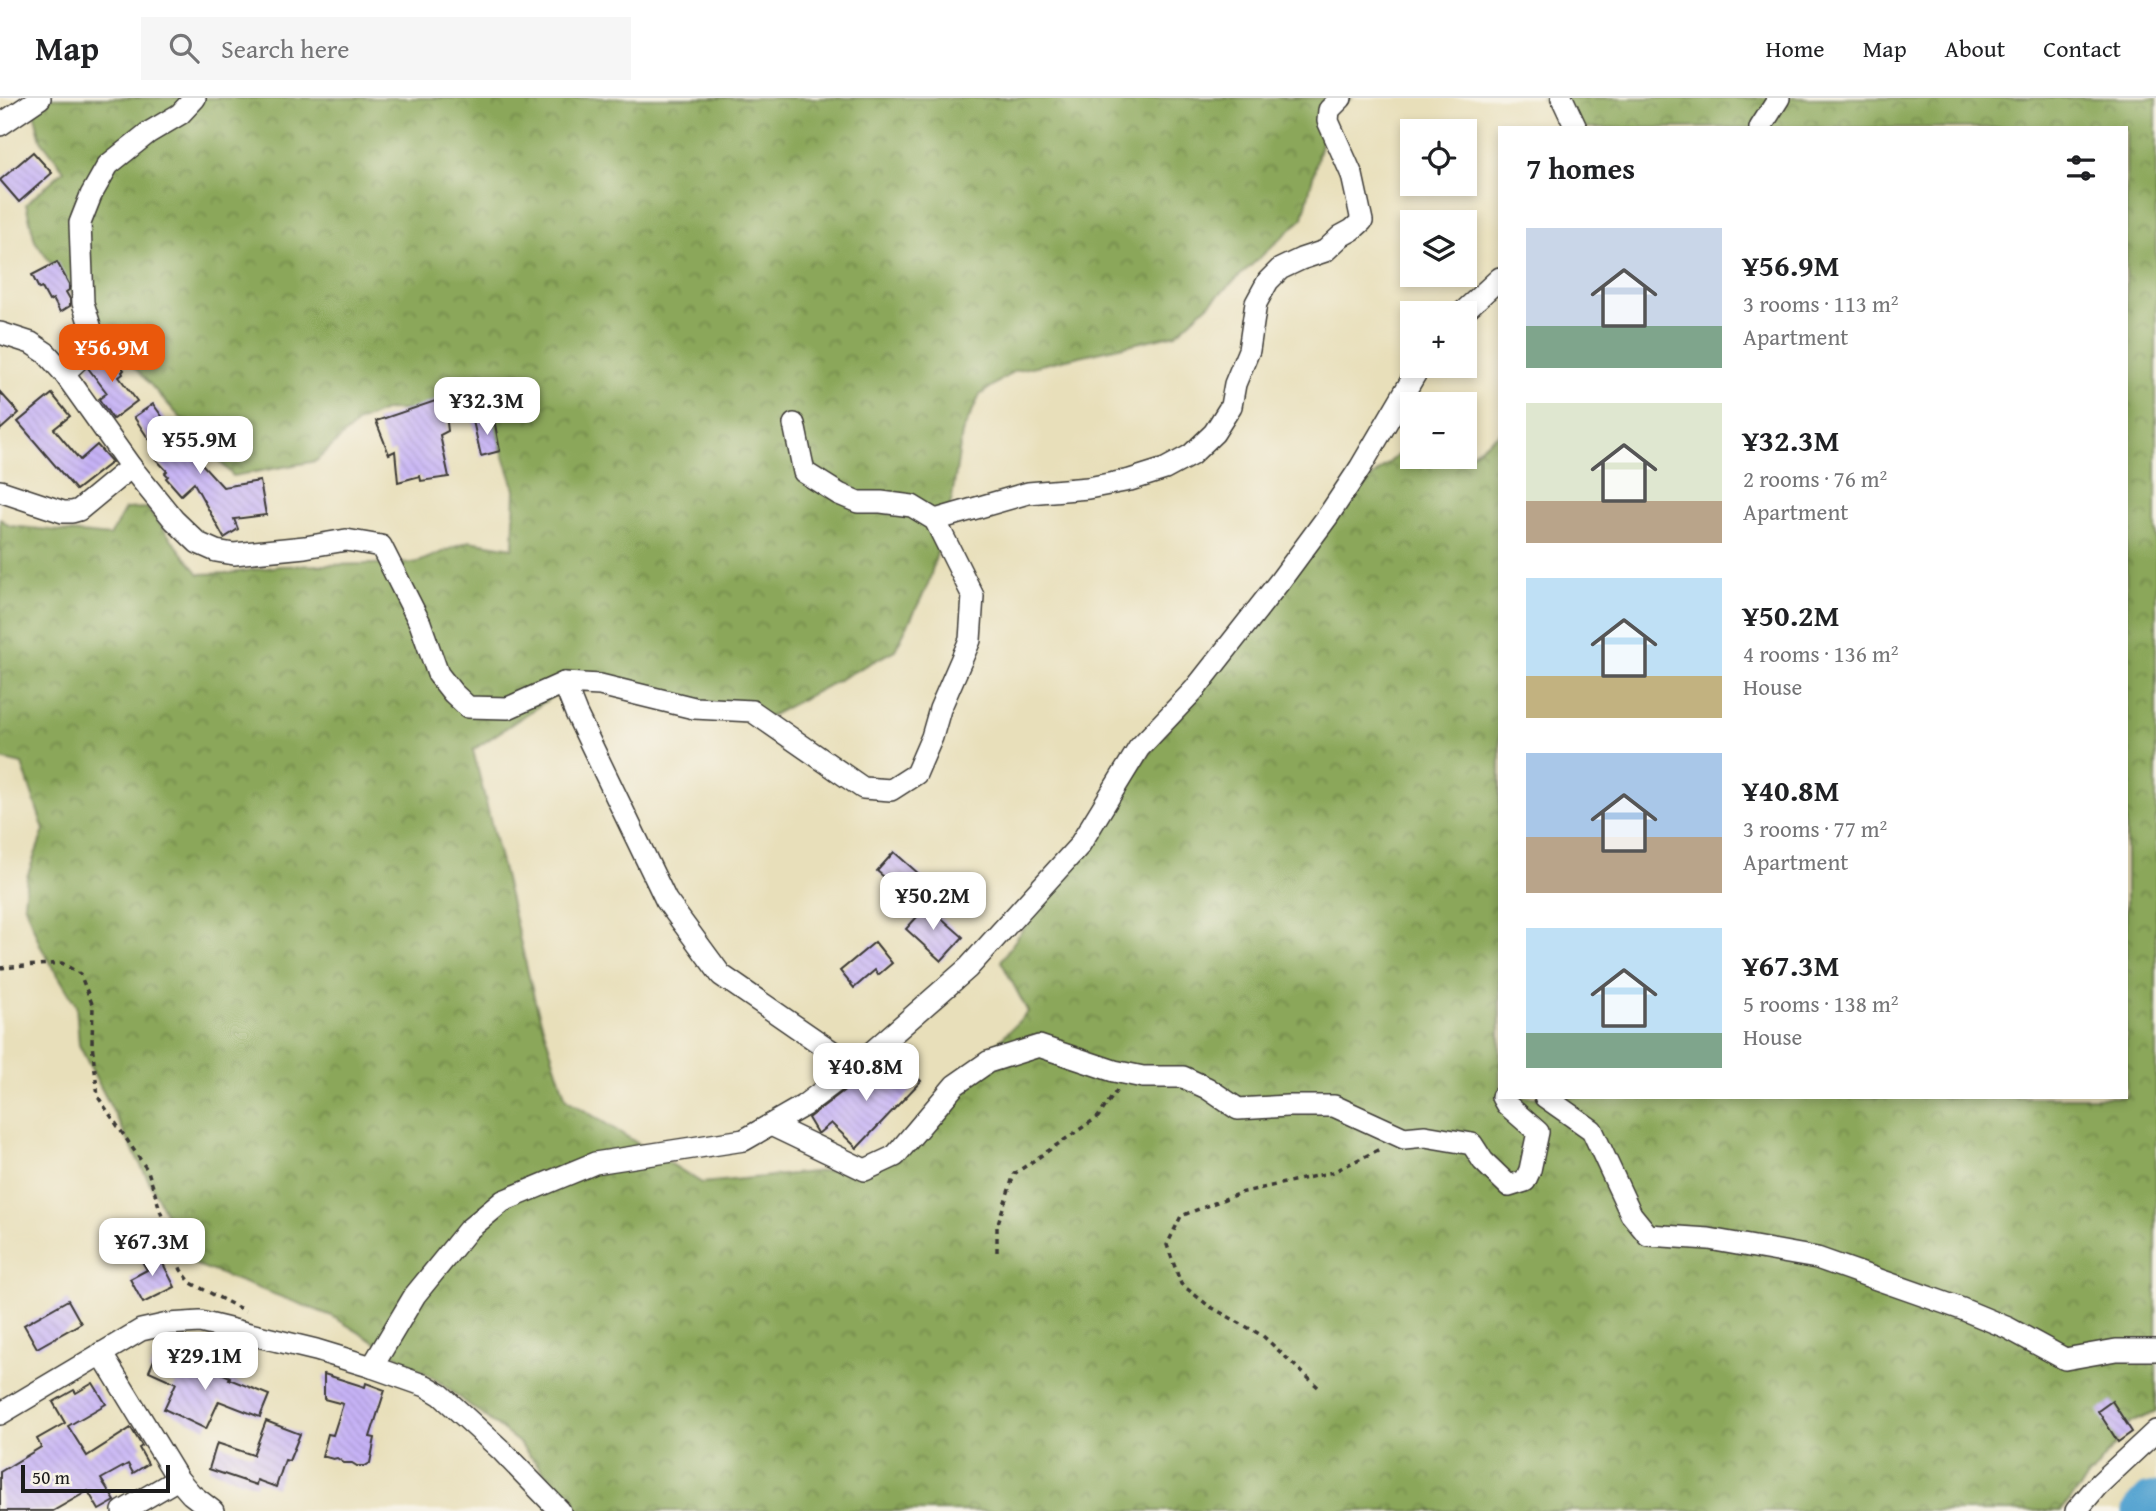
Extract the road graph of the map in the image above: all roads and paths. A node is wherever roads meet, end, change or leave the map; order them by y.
1 (40, 98) edge
2 (195, 98) edge
3 (1341, 98) edge
4 (1562, 98) edge
5 (1779, 98) edge
6 (0, 125) edge
7 (1575, 126) edge
8 (1761, 126) edge
9 (1498, 280) edge
10 (1475, 301) edge
11 (0, 333) edge
12 (64, 373) junction
13 (1413, 378) edge
14 (794, 424) dead end
15 (131, 467) junction
16 (0, 491) edge
17 (935, 520) junction
18 (564, 683) junction
19 (0, 968) edge
20 (856, 1066) junction
21 (1128, 1074) junction
22 (1503, 1099) edge
23 (1548, 1099) edge
24 (771, 1125) junction
25 (1404, 1138) junction
26 (996, 1252) dead end
27 (252, 1314) dead end
28 (2156, 1350) edge
29 (100, 1353) junction
30 (372, 1367) junction
31 (1318, 1387) dead end
32 (0, 1414) edge
33 (2156, 1431) edge
34 (178, 1479) junction
35 (123, 1511) edge
36 (213, 1511) edge
37 (560, 1511) edge
38 (2076, 1511) edge

1 - 6 street
2 - 12 street
3 - 17 street
4 - 7 street
5 - 8 street
9 - 10 street
11 - 12 street
12 - 15 street
13 - 20 street
14 - 17 street
15 - 16 street
15 - 18 street
17 - 18 street
18 - 20 street
19 - 27 path
20 - 24 street
21 - 24 street
21 - 25 street
21 - 26 path
22 - 25 street
23 - 28 street
24 - 30 street
25 - 31 path
29 - 30 street
29 - 32 street
29 - 34 street
30 - 37 street
33 - 38 street
34 - 35 street
34 - 36 street

